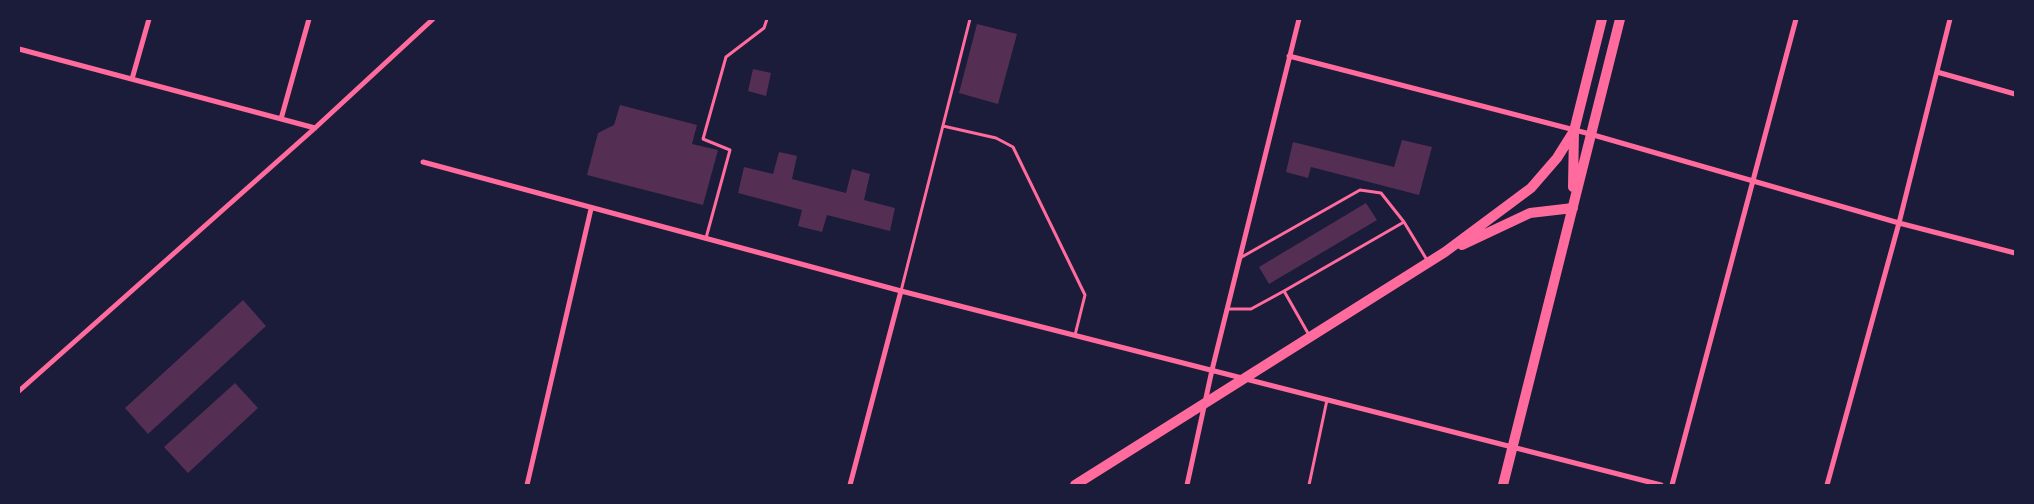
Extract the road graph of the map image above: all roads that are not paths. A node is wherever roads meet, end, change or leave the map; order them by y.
1 (149, 19) edge
2 (309, 19) edge
3 (434, 19) edge
4 (767, 19) edge
5 (970, 19) edge
6 (1299, 19) edge
7 (1602, 19) edge
8 (1620, 19) edge
9 (1796, 19) edge
10 (1950, 19) edge
11 (19, 49) edge
12 (1289, 56) junction
13 (1937, 72) junction
14 (132, 79) junction
15 (2015, 94) edge
16 (281, 119) junction
17 (943, 126) junction
18 (315, 128) junction
19 (1574, 131) junction
20 (1590, 134) junction
21 (423, 162) dead end
22 (1753, 181) junction
23 (1573, 208) junction
24 (591, 209) junction
25 (1404, 222) junction
26 (1899, 223) junction
27 (705, 239) junction
28 (1445, 252) junction
29 (2015, 253) edge
30 (1240, 258) junction
31 (1429, 262) junction
32 (901, 291) junction
33 (1284, 291) junction
34 (1228, 309) junction
35 (1075, 335) junction
36 (1310, 336) junction
37 (1212, 370) junction
38 (1244, 378) junction
39 (19, 391) edge
40 (1328, 400) junction
41 (1205, 404) junction
42 (1512, 448) junction
43 (527, 485) edge
44 (850, 485) edge
45 (1075, 485) edge
46 (1187, 485) edge
47 (1309, 485) edge
48 (1503, 485) edge
49 (1661, 485) edge
50 (1672, 485) edge
51 (1827, 485) edge

1 - 14 street
2 - 16 street
3 - 18 street
4 - 27 lane
5 - 17 lane
6 - 12 street
7 - 19 main road
8 - 20 main road
9 - 22 street
10 - 13 street
11 - 14 street
12 - 19 street
12 - 30 street
13 - 15 street
13 - 26 street
14 - 16 street
16 - 18 street
17 - 32 lane
17 - 35 lane
18 - 39 street
19 - 20 street
19 - 23 main road
19 - 28 main road
20 - 22 street
20 - 23 main road
21 - 24 street
22 - 26 street
22 - 50 street
23 - 28 main road
23 - 42 main road
24 - 27 street
24 - 43 street
25 - 30 lane
25 - 31 lane
25 - 33 lane
26 - 29 street
26 - 51 street
27 - 32 street
28 - 31 main road
30 - 34 street
31 - 36 main road
32 - 35 street
32 - 44 street
33 - 34 lane
33 - 36 lane
34 - 37 street
35 - 37 street
36 - 38 main road
37 - 38 street
37 - 41 street
38 - 40 street
38 - 41 main road
40 - 42 street
40 - 47 lane
41 - 45 main road
41 - 46 street
42 - 48 main road
42 - 49 street

